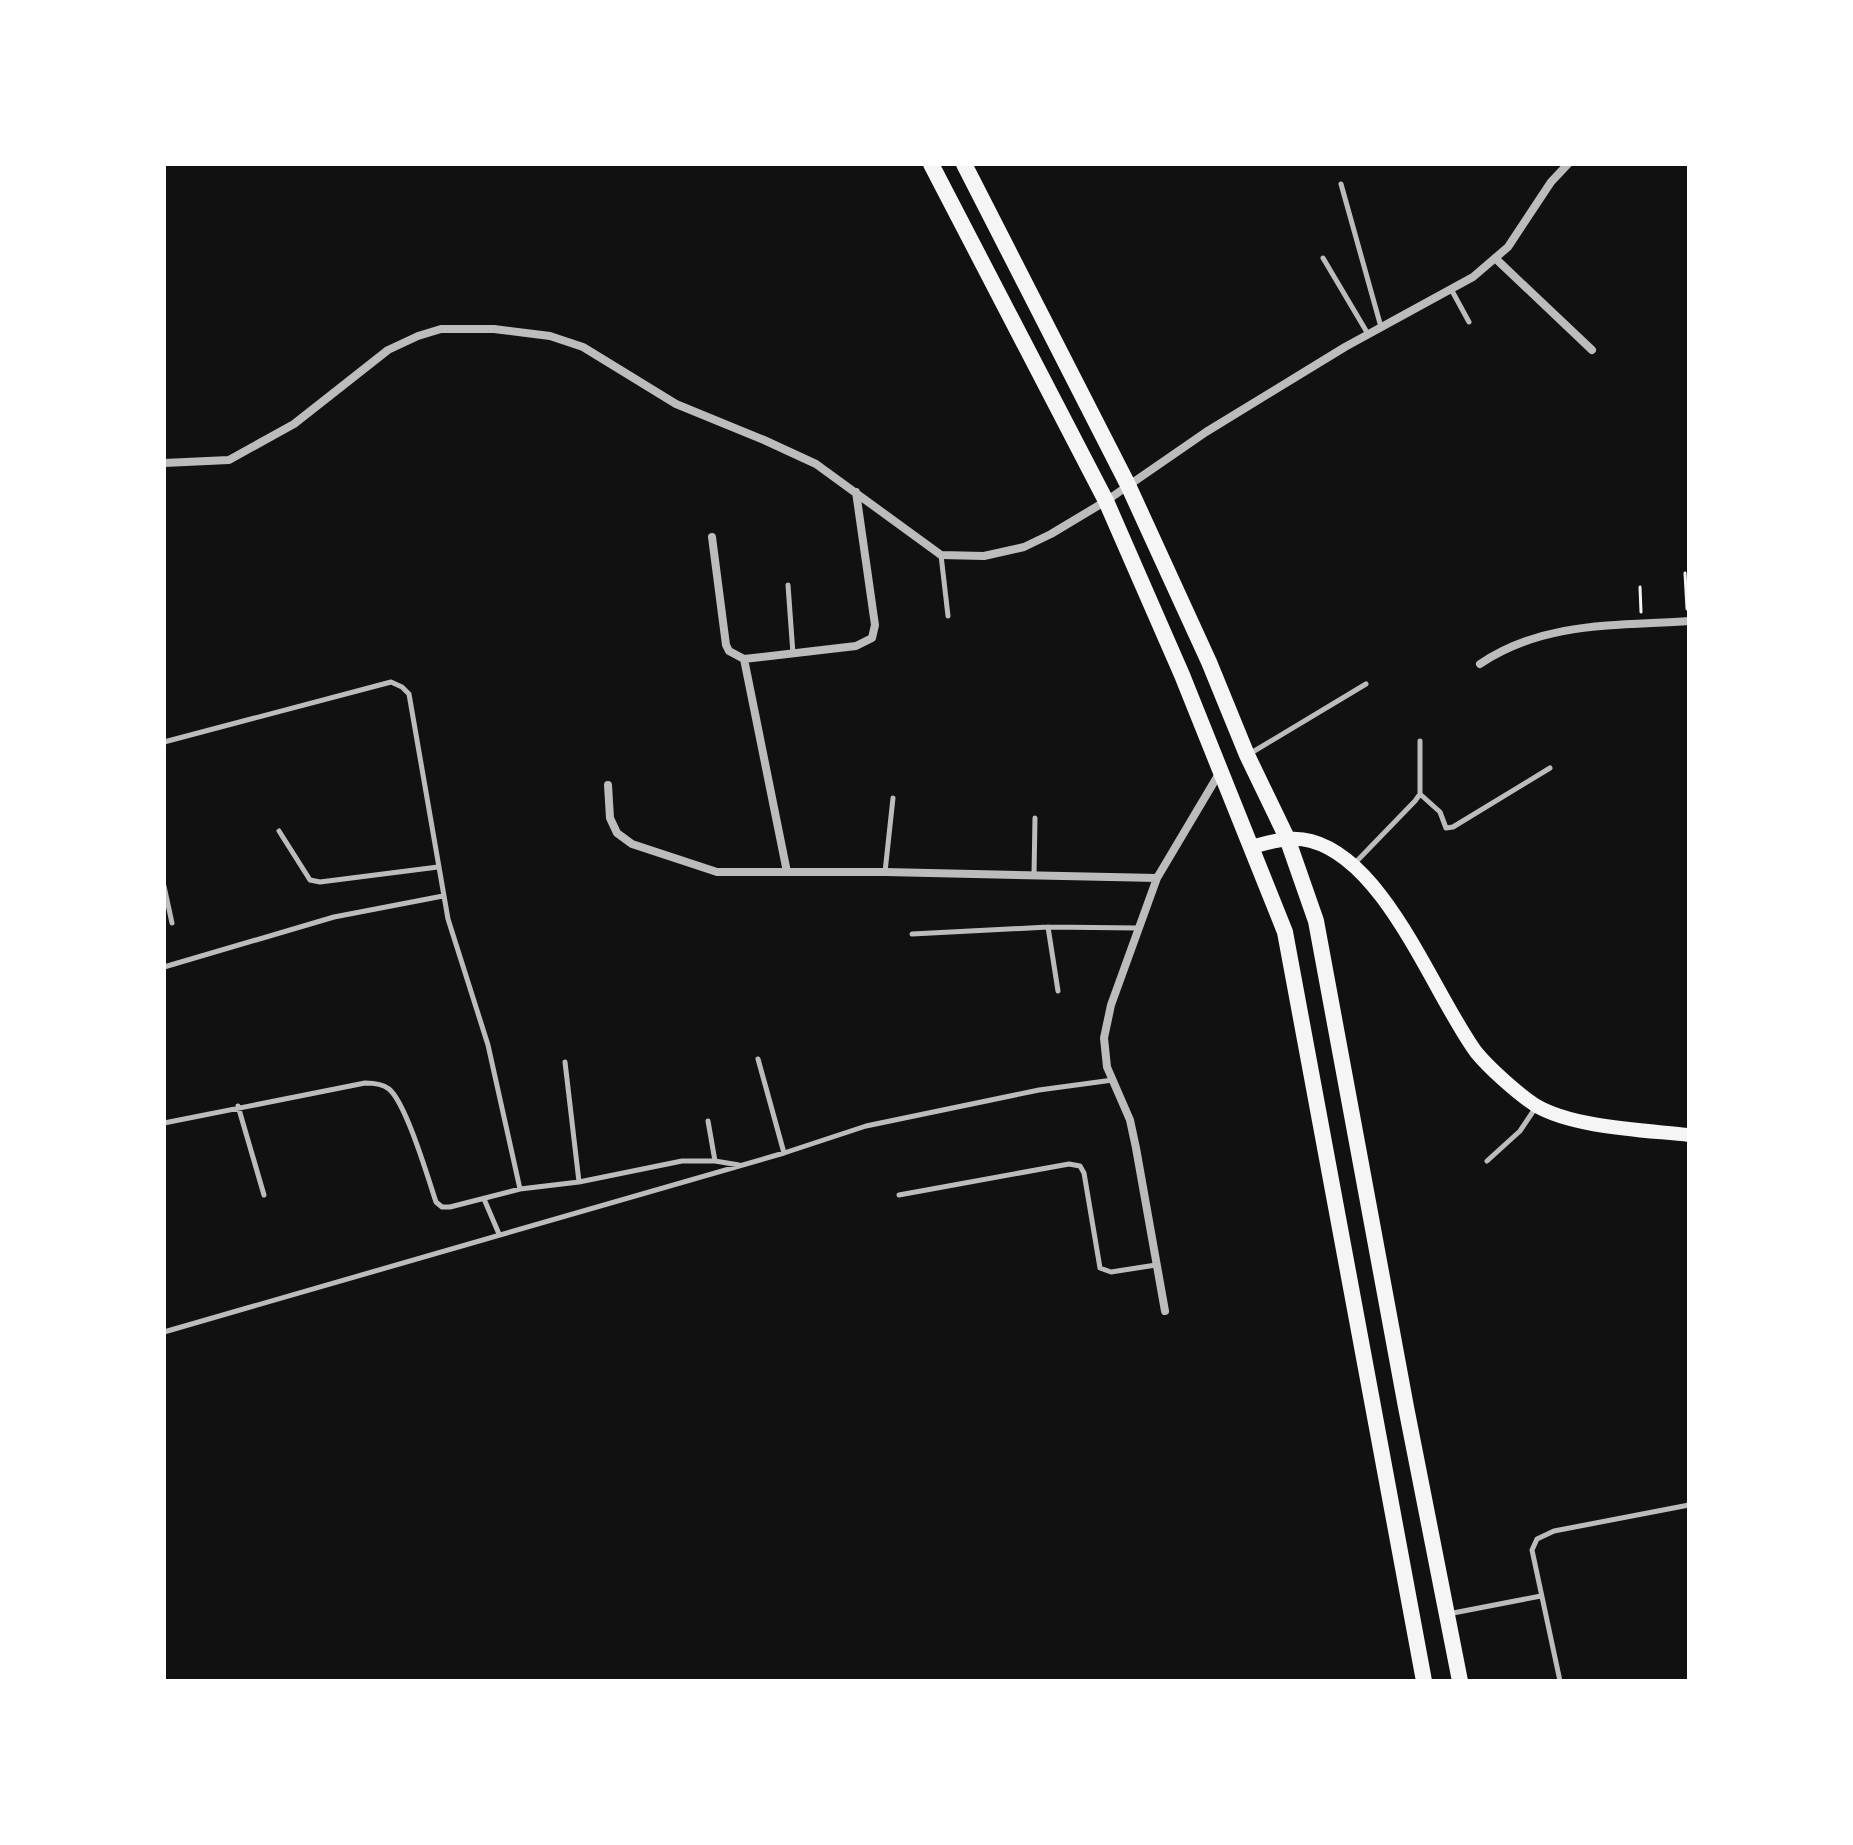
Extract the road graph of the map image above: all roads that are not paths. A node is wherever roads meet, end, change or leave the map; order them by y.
1 (931, 164) edge
2 (964, 164) edge
3 (1568, 164) edge
4 (1341, 184) dead end
5 (1323, 258) dead end
6 (1495, 258) junction
7 (1451, 289) junction
8 (1469, 322) dead end
9 (1381, 327) junction
10 (1368, 334) junction
11 (1592, 350) dead end
12 (164, 463) edge
13 (1128, 485) junction
14 (856, 492) junction
15 (1106, 501) junction
16 (712, 537) dead end
17 (941, 555) junction
18 (788, 585) dead end
19 (948, 616) dead end
20 (1689, 621) edge
21 (793, 654) junction
22 (744, 659) junction
23 (1480, 664) dead end
24 (1366, 684) dead end
25 (1420, 741) dead end
26 (164, 742) edge
27 (1247, 755) junction
28 (1550, 768) dead end
29 (1220, 771) junction
30 (608, 785) dead end
31 (1420, 794) junction
32 (893, 798) dead end
33 (1035, 818) dead end
34 (279, 831) dead end
35 (1287, 838) junction
36 (1251, 847) junction
37 (1353, 865) junction
38 (438, 867) junction
39 (787, 872) junction
40 (885, 872) junction
41 (1034, 875) junction
42 (1157, 878) junction
43 (164, 886) edge
44 (443, 896) junction
45 (172, 923) dead end
46 (1048, 927) junction
47 (1139, 928) junction
48 (912, 934) dead end
49 (164, 967) edge
50 (1058, 991) dead end
51 (758, 1059) dead end
52 (565, 1062) dead end
53 (1113, 1080) junction
54 (238, 1106) junction
55 (1536, 1106) junction
56 (708, 1121) dead end
57 (164, 1123) edge
58 (1689, 1135) edge
59 (784, 1153) junction
60 (715, 1161) junction
61 (1487, 1161) dead end
62 (742, 1166) junction
63 (579, 1182) junction
64 (520, 1189) junction
65 (264, 1195) dead end
66 (899, 1195) dead end
67 (484, 1199) junction
68 (499, 1234) junction
69 (1157, 1264) junction
70 (1165, 1311) dead end
71 (164, 1332) edge
72 (1689, 1505) edge
73 (1541, 1596) junction
74 (1447, 1614) junction
75 (1424, 1681) edge
76 (1460, 1681) edge
77 (1560, 1681) edge

1 - 15 main road
2 - 13 main road
3 - 6 street
4 - 9 lane
5 - 10 lane
6 - 7 street
6 - 11 street
7 - 8 lane
7 - 9 street
9 - 10 street
10 - 13 street
12 - 14 street
13 - 15 street
13 - 27 main road
14 - 17 street
14 - 21 street
15 - 17 street
15 - 29 main road
16 - 22 street
17 - 19 lane
18 - 21 lane
20 - 23 street
21 - 22 street
22 - 39 street
24 - 27 lane
25 - 31 lane
26 - 38 lane
27 - 35 main road
28 - 31 lane
29 - 36 main road
29 - 42 street
30 - 39 street
31 - 37 lane
32 - 40 lane
33 - 41 lane
34 - 38 lane
35 - 36 main road
35 - 37 main road
35 - 74 main road
36 - 75 main road
37 - 55 main road
38 - 44 lane
39 - 40 street
40 - 41 street
41 - 42 street
42 - 47 street
43 - 45 lane
44 - 49 lane
44 - 64 lane
46 - 47 lane
46 - 48 lane
46 - 50 lane
47 - 53 street
51 - 59 lane
52 - 63 lane
53 - 59 lane
53 - 69 street
54 - 57 lane
54 - 65 lane
54 - 67 lane
55 - 58 main road
55 - 61 lane
56 - 60 lane
59 - 62 lane
60 - 62 lane
60 - 63 lane
62 - 68 lane
63 - 64 lane
64 - 67 lane
66 - 69 lane
67 - 68 lane
68 - 71 lane
69 - 70 street
72 - 73 lane
73 - 74 lane
73 - 77 lane
74 - 76 main road

